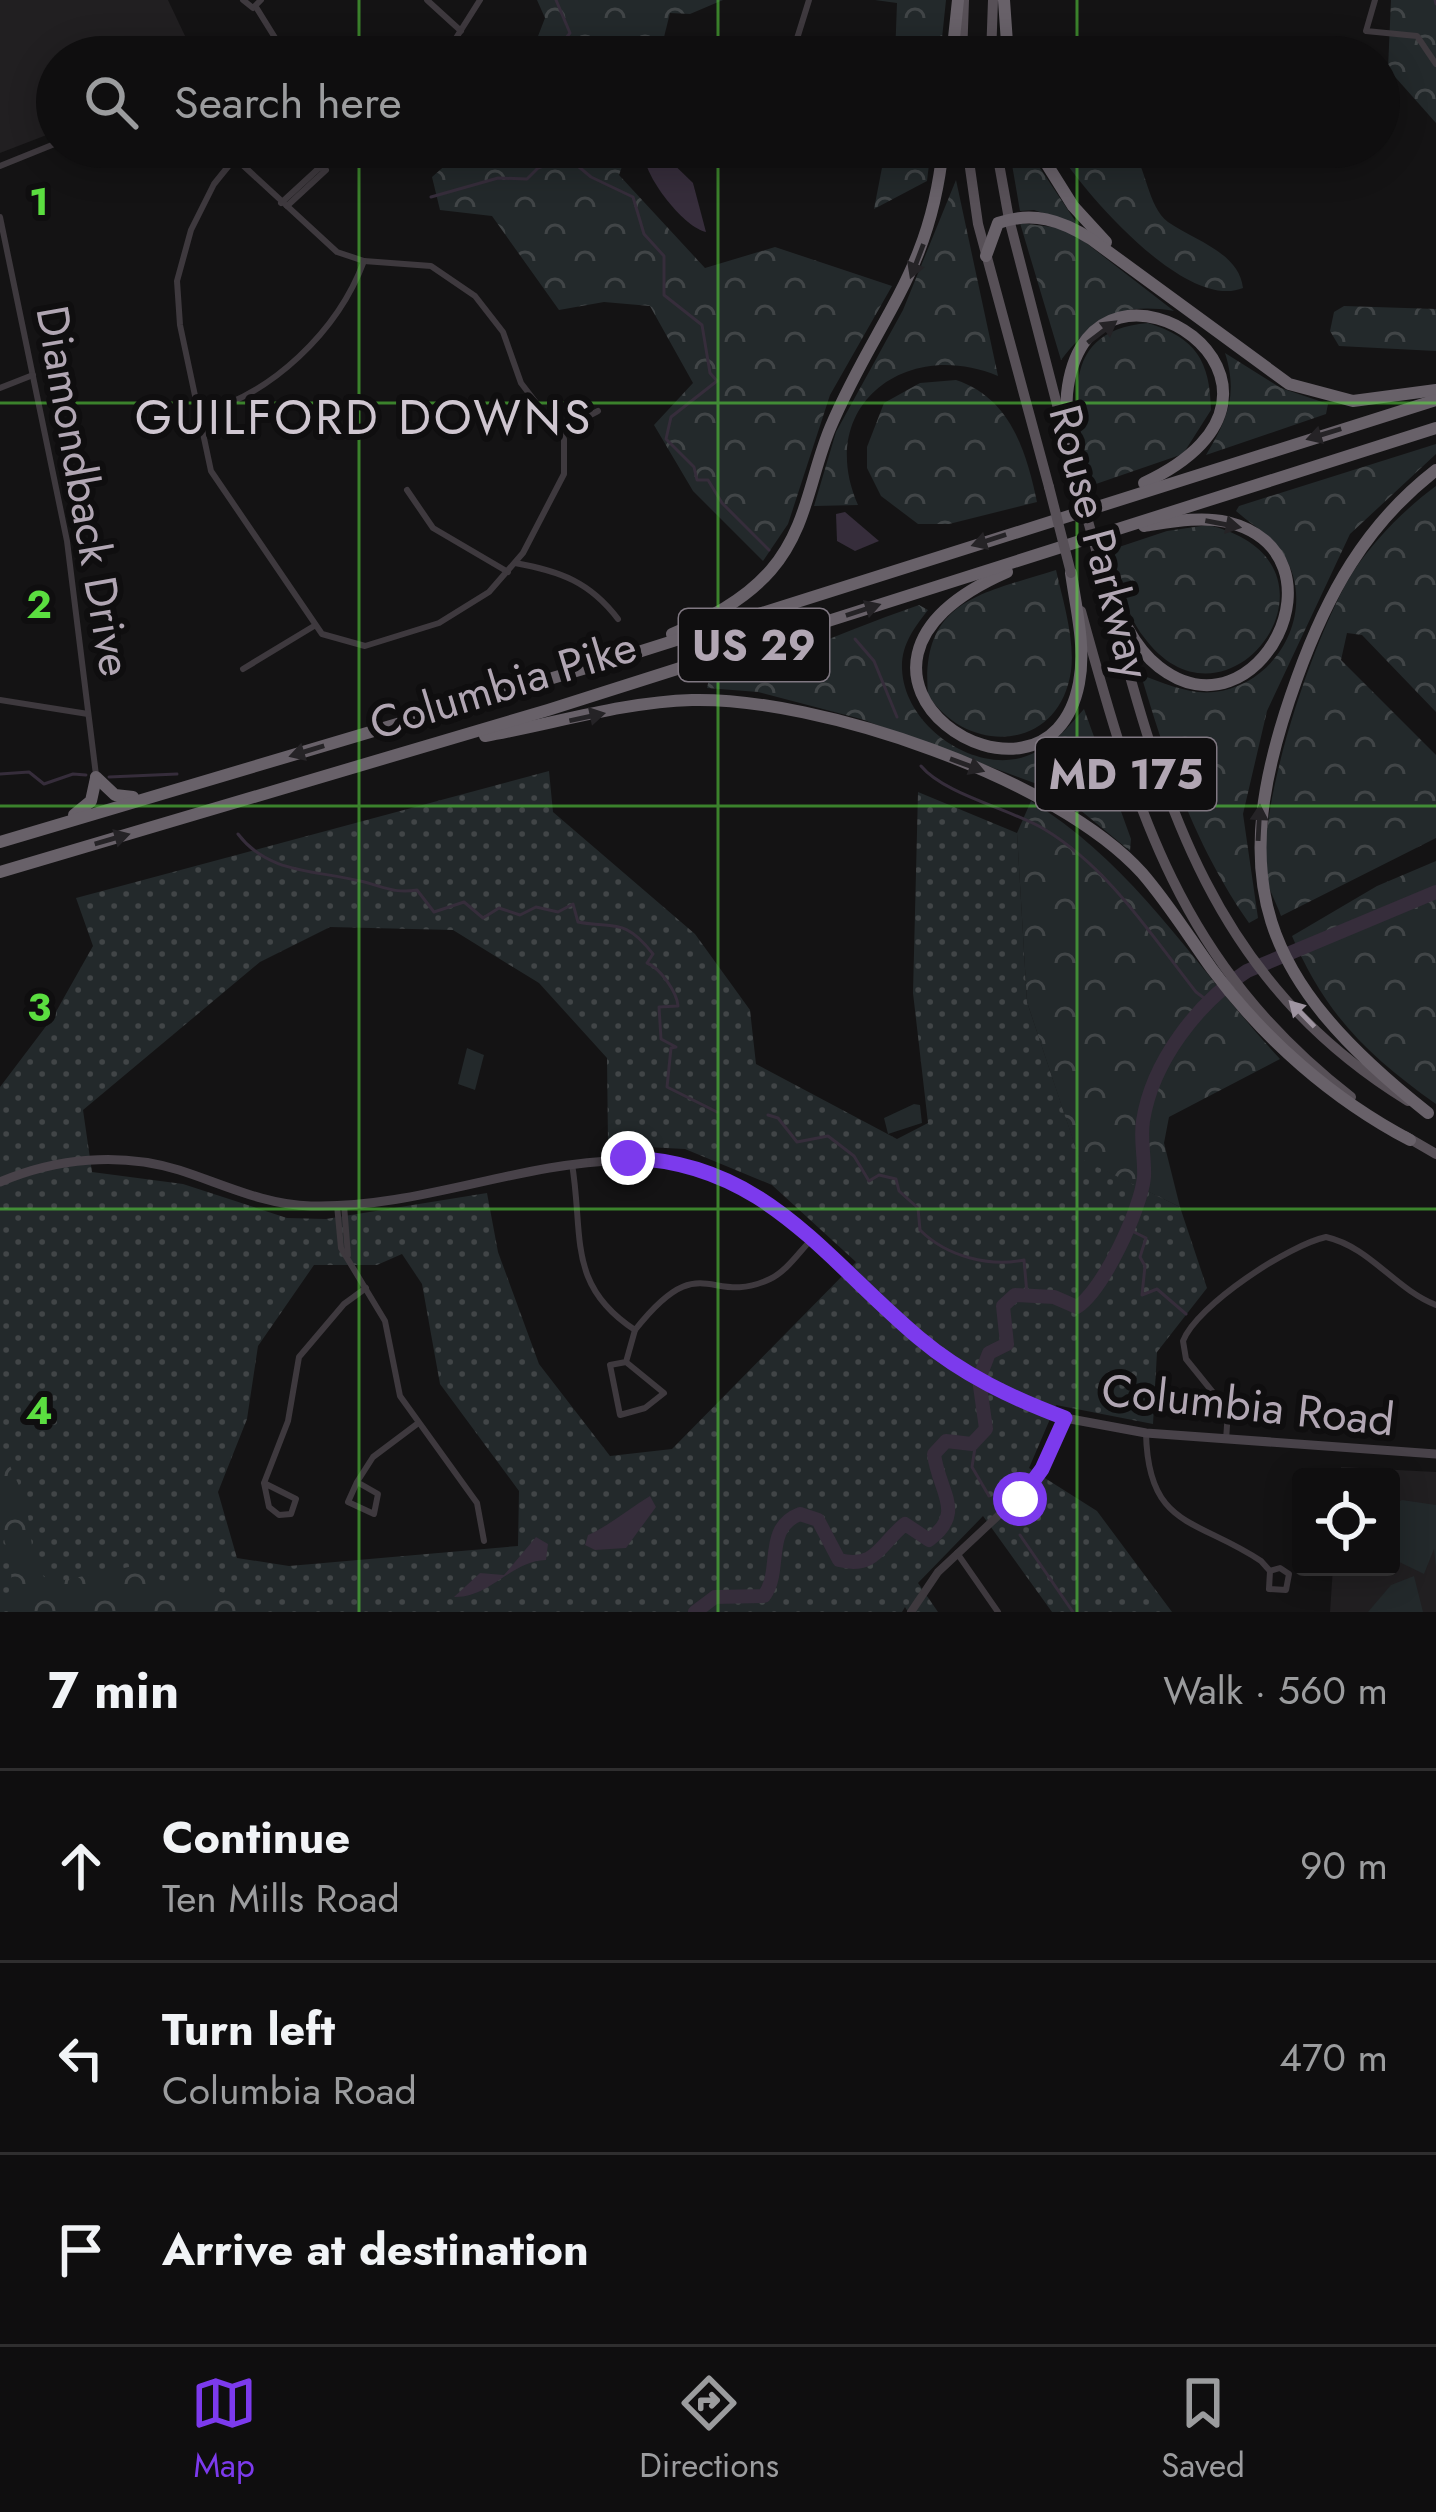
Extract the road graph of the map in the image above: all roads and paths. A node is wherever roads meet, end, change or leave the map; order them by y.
1 (243, 0) edge
2 (427, 0) edge
3 (480, 0) edge
4 (809, 0) edge
5 (961, 0) edge
6 (993, 0) edge
7 (1004, 0) edge
8 (1375, 0) edge
9 (259, 4) edge
10 (461, 31) junction
11 (276, 36) edge
12 (458, 36) edge
13 (798, 36) edge
14 (955, 36) edge
15 (962, 36) edge
16 (992, 36) edge
17 (1007, 36) edge
18 (1436, 64) edge
19 (36, 151) edge
20 (0, 166) edge
21 (228, 168) edge
22 (245, 168) edge
23 (326, 168) edge
24 (940, 168) edge
25 (971, 168) edge
26 (1000, 168) edge
27 (1049, 168) edge
28 (284, 205) junction
29 (0, 217) edge
30 (1009, 219) junction
31 (986, 256) junction
32 (364, 261) junction
33 (1150, 284) junction
34 (33, 375) junction
35 (0, 388) edge
36 (1436, 390) edge
37 (1436, 400) edge
38 (598, 411) dead end
39 (199, 413) junction
40 (1436, 428) edge
41 (560, 431) junction
42 (1436, 470) edge
43 (1076, 478) junction
44 (407, 490) dead end
45 (1100, 503) junction
46 (1108, 531) junction
47 (1076, 541) junction
48 (515, 563) junction
49 (1100, 564) junction
50 (508, 572) junction
51 (1071, 573) junction
52 (618, 619) dead end
53 (314, 626) junction
54 (613, 660) junction
55 (243, 669) dead end
56 (0, 700) edge
57 (88, 714) junction
58 (431, 745) junction
59 (96, 777) junction
60 (152, 797) junction
61 (61, 824) junction
62 (0, 842) edge
63 (0, 872) edge
64 (1215, 964) junction
65 (1245, 1002) junction
66 (1432, 1116) edge
67 (1410, 1140) junction
68 (1436, 1154) edge
69 (572, 1164) junction
70 (0, 1182) edge
71 (340, 1205) junction
72 (812, 1239) junction
73 (366, 1288) junction
74 (1436, 1305) edge
75 (635, 1330) junction
76 (626, 1362) junction
77 (1065, 1418) junction
78 (417, 1424) junction
79 (1146, 1433) junction
80 (1226, 1439) junction
81 (1436, 1454) edge
82 (357, 1482) junction
83 (264, 1483) junction
84 (484, 1541) dead end
85 (957, 1553) junction
86 (1270, 1571) junction
87 (911, 1612) edge
88 (998, 1612) edge

1 - 9 street
2 - 10 street
3 - 10 street
4 - 13 street
5 - 14 highway
5 - 15 main road
6 - 16 main road
7 - 17 highway
8 - 18 street
9 - 11 street
10 - 12 street
19 - 20 street
21 - 39 street
22 - 28 street
23 - 28 street
24 -> 54 highway
25 - 31 main road, Rouse Parkway / MD 175
26 - 30 main road, Rouse Parkway / MD 175
27 - 33 highway
28 - 32 street
29 - 34 street, Diamondback Drive
30 - 31 highway
30 - 33 highway
30 - 43 main road, Rouse Parkway / MD 175
31 - 51 main road, Rouse Parkway / MD 175, bridge
32 - 39 street
32 - 41 street
33 - 36 highway
34 - 35 street
34 - 57 street, Diamondback Drive
37 -> 45 highway, Columbia Pike / US 29
38 - 41 street
39 - 53 street
40 - 46 highway, Columbia Pike / US 29
41 - 48 street
66 -> 42 highway
43 -> 45 highway
43 - 49 main road, Rouse Parkway / MD 175, bridge
44 - 50 street
45 -> 54 highway, Columbia Pike / US 29
46 - 47 highway, Columbia Pike / US 29
46 -> 49 highway
47 - 51 highway
58 -> 47 highway, Columbia Pike / US 29
48 - 50 street
48 - 52 street
66 -> 49 main road, Rouse Parkway / MD 175
50 - 53 street
51 - 64 main road, Rouse Parkway / MD 175
53 - 55 street
54 -> 60 highway, Columbia Pike / US 29
56 - 57 street
57 - 59 street, Diamondback Drive
63 -> 58 highway, Columbia Pike / US 29
58 -> 64 highway
59 - 60 highway
59 - 61 highway
60 - 61 highway, Columbia Pike / US 29
61 - 62 highway, Columbia Pike / US 29
64 - 65 highway
65 - 67 main road
65 - 67 highway
67 - 68 main road
69 - 71 main road, Columbia Road
69 - 72 main road, Columbia Road
69 - 75 street
70 - 71 main road, Columbia Road
71 - 73 street
72 - 75 street
72 - 77 main road, Columbia Road
73 - 78 street
73 - 83 street
74 - 80 street
75 - 76 street
76 - 76 street
77 - 79 main road, Columbia Road
77 - 85 street
78 - 82 street
78 - 84 street
79 - 80 main road, Columbia Road
79 - 86 street
80 - 81 main road, Columbia Road
82 - 82 street
83 - 83 street
85 - 87 street
85 - 88 street
86 - 86 street

